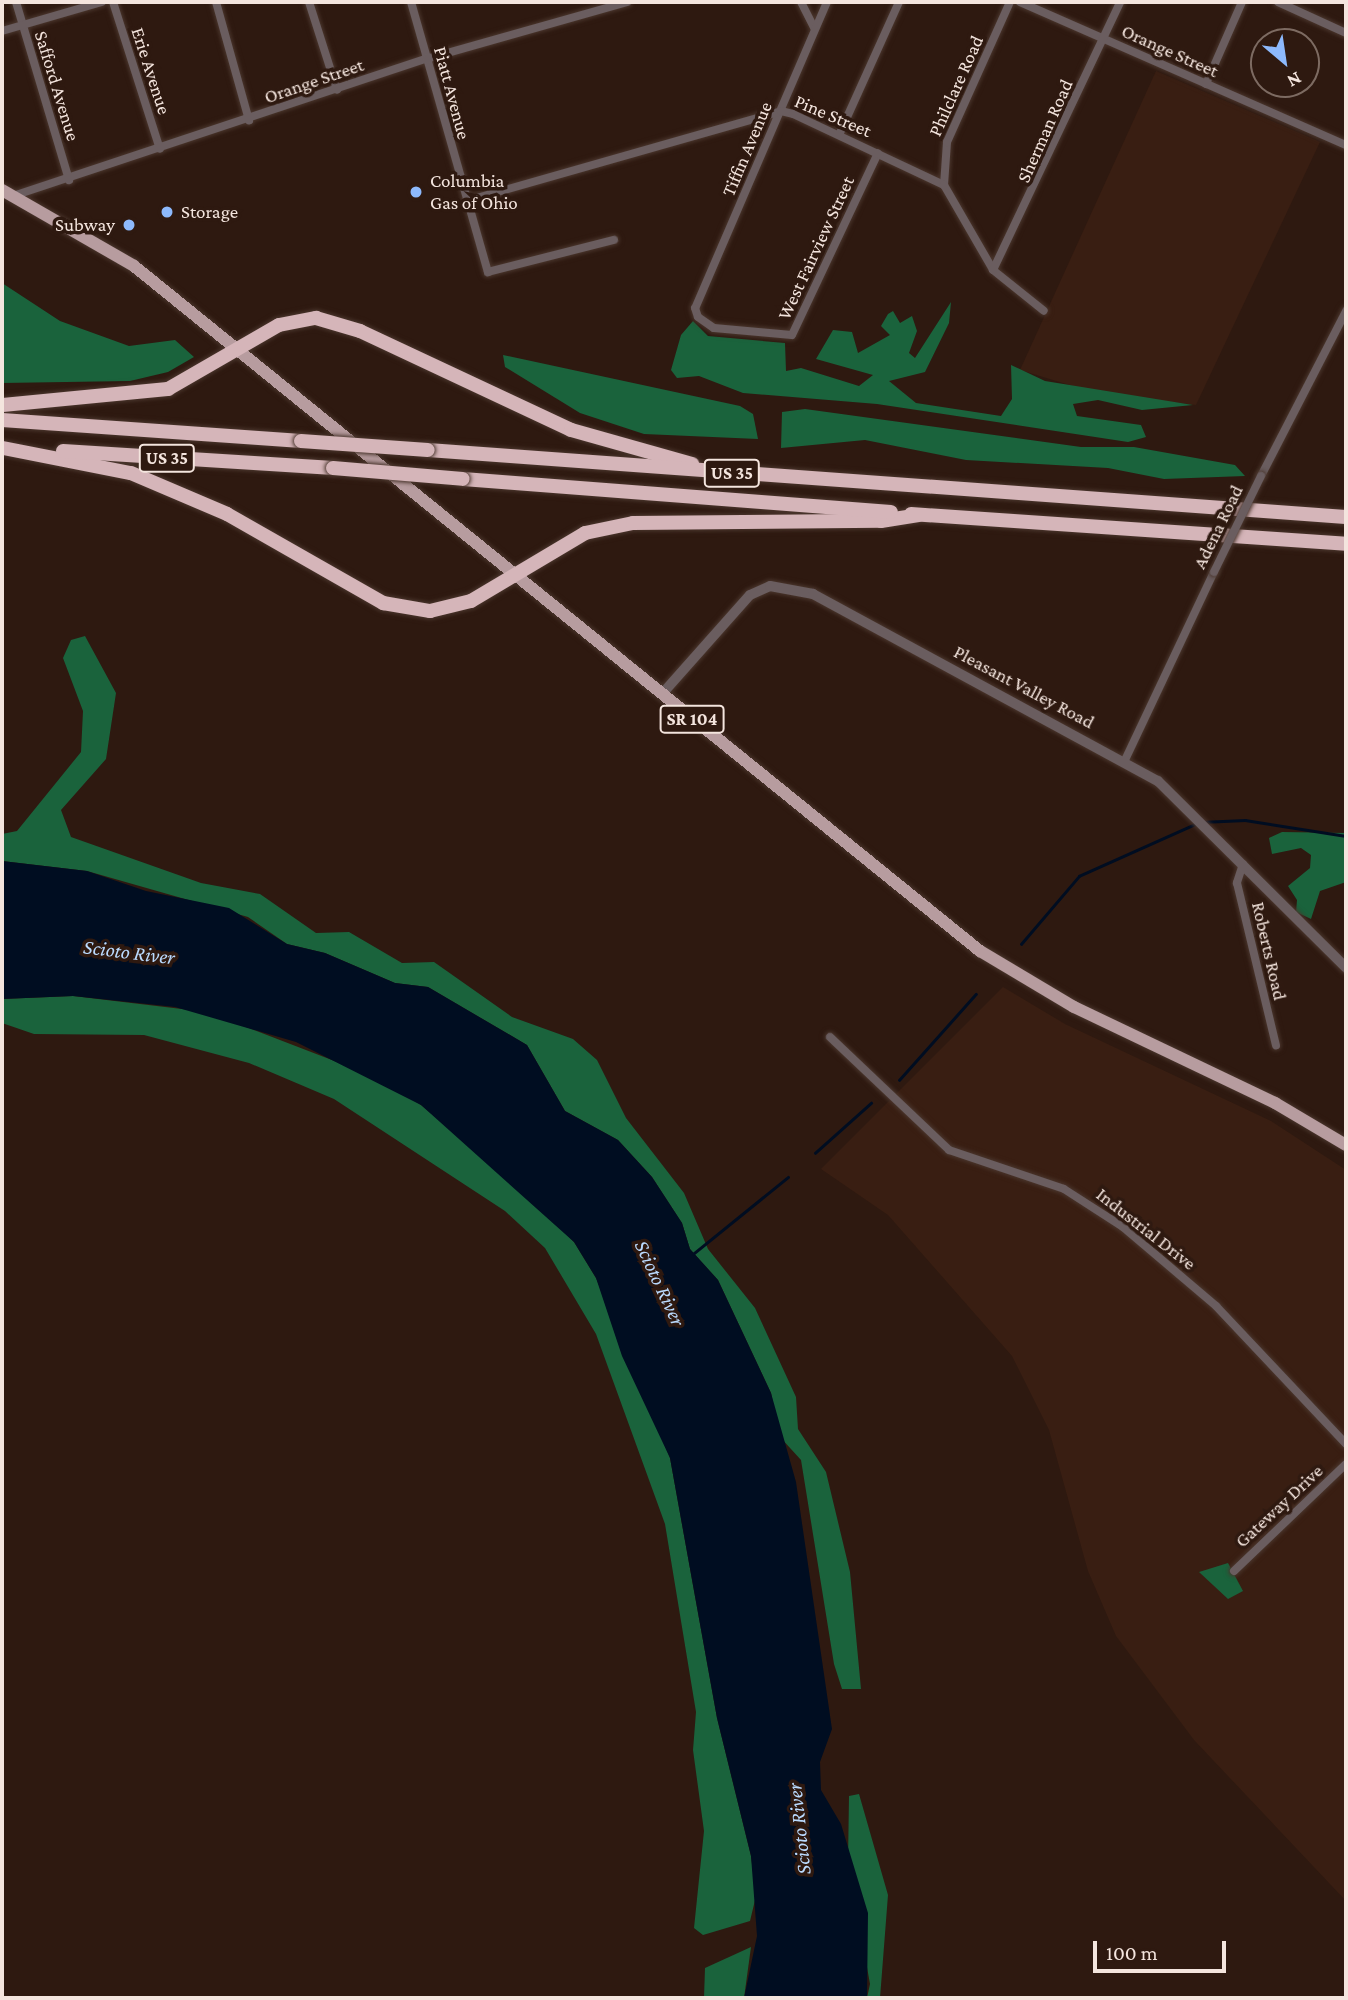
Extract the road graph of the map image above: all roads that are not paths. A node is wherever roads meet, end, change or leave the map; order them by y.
1 (16, 2) edge
2 (102, 2) edge
3 (113, 2) edge
4 (216, 2) edge
5 (309, 2) edge
6 (411, 2) edge
7 (627, 2) edge
8 (801, 2) edge
9 (827, 2) edge
10 (899, 2) edge
11 (1010, 2) edge
12 (1020, 2) edge
13 (1120, 2) edge
14 (1242, 2) edge
15 (1278, 2) edge
16 (23, 25) junction
17 (815, 29) junction
18 (2, 31) edge
19 (1346, 33) edge
20 (1104, 39) junction
21 (426, 59) junction
22 (1206, 84) junction
23 (337, 90) junction
24 (781, 111) junction
25 (249, 120) junction
26 (839, 135) junction
27 (1346, 145) edge
28 (160, 149) junction
29 (878, 153) junction
30 (69, 180) junction
31 (944, 185) junction
32 (6, 195) edge
33 (466, 201) junction
34 (614, 240) dead end
35 (993, 271) junction
36 (695, 308) joint
37 (1044, 311) dead end
38 (1346, 311) edge
39 (236, 347) junction
40 (2, 405) edge
41 (2, 420) edge
42 (2, 448) edge
43 (713, 472) junction
44 (919, 514) junction
45 (1346, 517) edge
46 (1346, 544) edge
47 (517, 577) junction
48 (663, 694) junction
49 (1125, 760) junction
50 (1243, 864) junction
51 (1346, 968) edge
52 (830, 1037) dead end
53 (1276, 1045) dead end
54 (1346, 1145) edge
55 (1346, 1444) edge
56 (1346, 1464) edge
57 (1234, 1571) dead end

1 - 16 street, Safford Avenue
2 - 16 street
3 - 28 street, Erie Avenue
4 - 25 street
5 - 23 street
6 - 21 street, Piatt Avenue
7 - 21 street, Orange Street
8 - 17 street
9 - 17 street, Tiffin Avenue
10 - 26 street
11 - 31 street, Philclare Road
12 - 20 street, Orange Street
13 - 20 street, Sherman Road
14 - 22 street
15 - 19 street
16 - 18 street
16 - 30 street, Safford Avenue
17 - 24 street, Tiffin Avenue
20 - 22 street, Orange Street
20 - 35 street, Sherman Road
21 - 23 street, Orange Street
21 - 33 street, Piatt Avenue
22 - 27 street, Orange Street
23 - 25 street, Orange Street
24 - 26 street, Pine Street
24 - 33 street, Pine Street
24 - 36 street, Tiffin Avenue
25 - 28 street, Orange Street
26 - 29 street, Pine Street
28 - 30 street, Orange Street
29 - 31 street, Pine Street
29 - 36 street, West Fairview Street
30 - 32 street, Orange Street
31 - 35 street
32 - 39 main road, SR 104
33 - 34 street, Piatt Avenue
35 - 37 street
38 - 49 street, Adena Road, bridge
39 - 40 highway
39 - 43 highway
39 - 47 main road, SR 104
41 - 43 highway, US 35, bridge
42 - 44 highway, US 35, bridge
42 - 47 highway
43 - 45 highway, US 35
44 - 46 highway, US 35
44 - 47 highway
47 - 48 main road, SR 104
48 - 49 street, Pleasant Valley Road
48 - 54 main road, SR 104
49 - 50 street, Pleasant Valley Road
50 - 51 street, Pleasant Valley Road
50 - 53 street, Roberts Road
52 - 55 street, Industrial Drive
56 - 57 street, Gateway Drive

